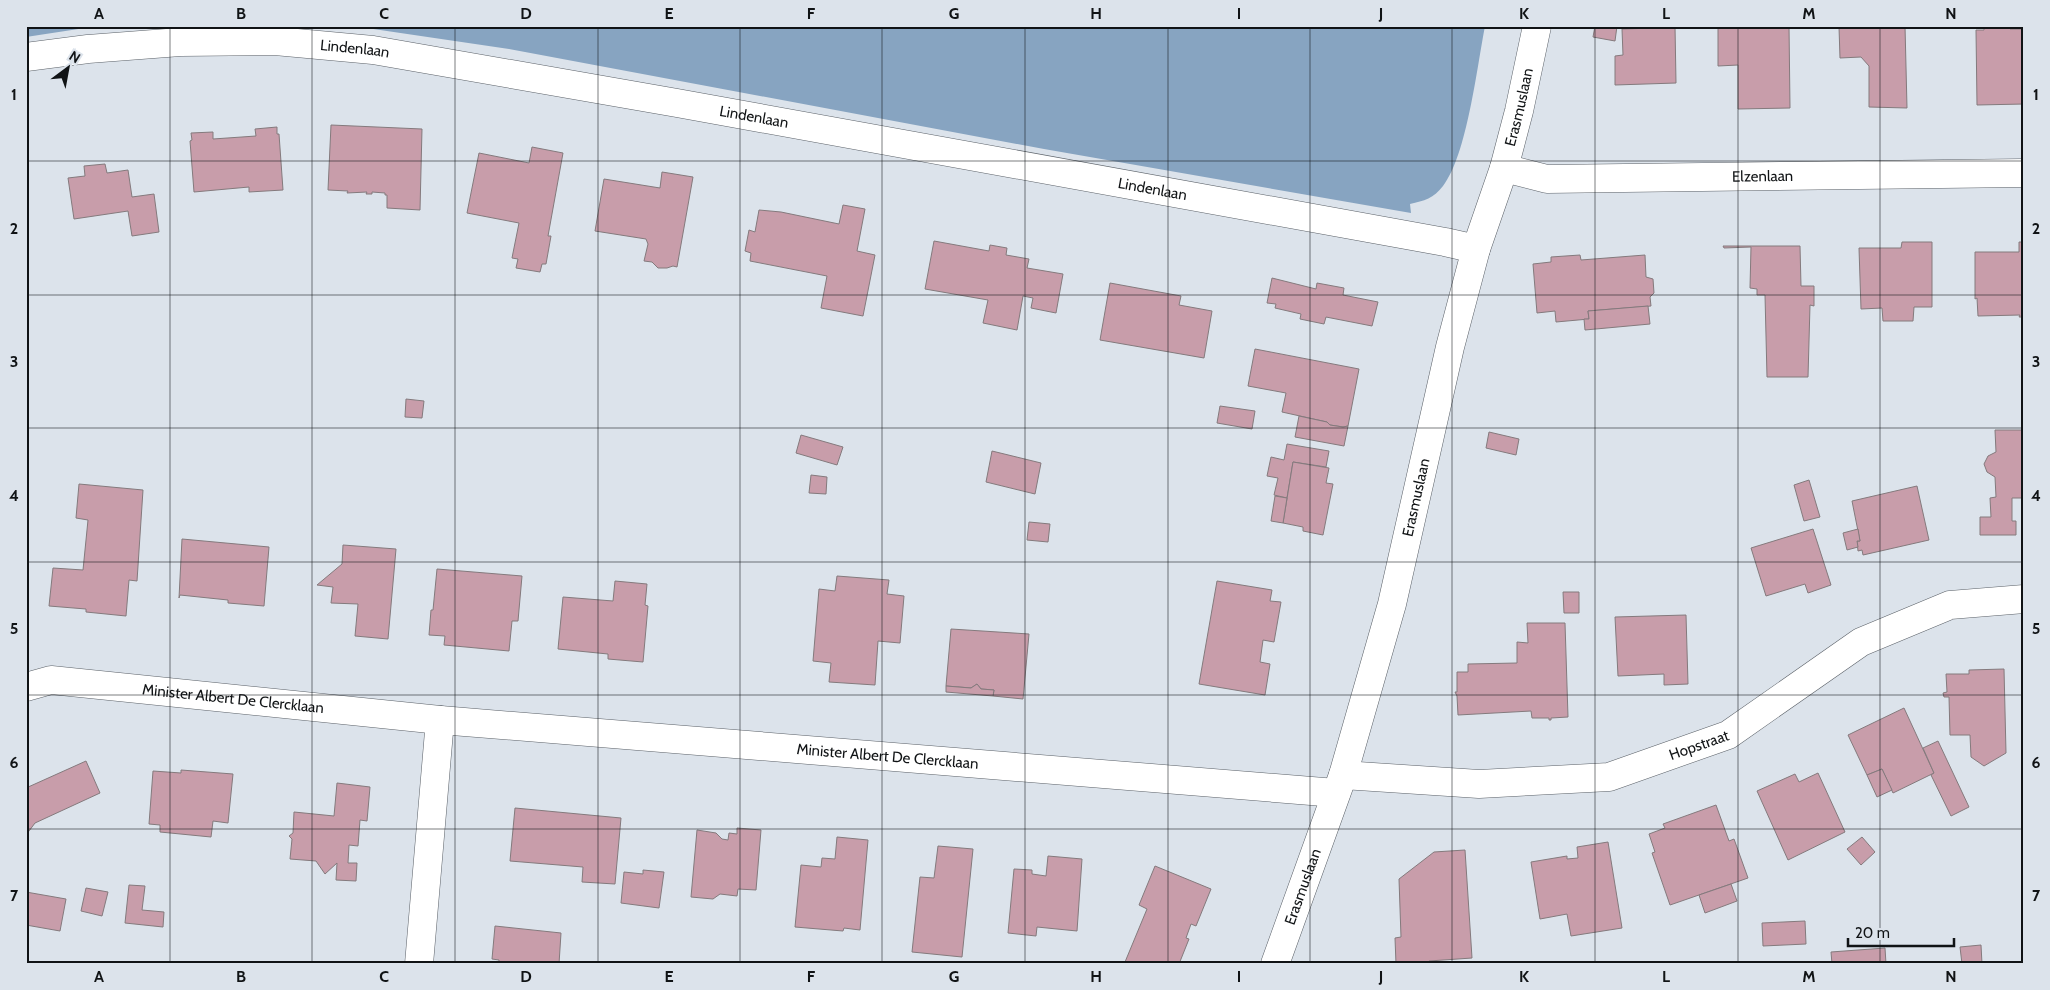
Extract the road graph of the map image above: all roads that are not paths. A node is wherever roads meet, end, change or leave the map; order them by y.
1 (1537, 26) edge
2 (26, 57) edge
3 (1504, 168) junction
4 (2024, 173) edge
5 (1476, 249) junction
6 (2024, 599) edge
7 (26, 687) edge
8 (440, 720) junction
9 (1339, 784) junction
10 (419, 964) edge
11 (1274, 964) edge

1 - 3 street, Erasmuslaan
2 - 5 street, Lindenlaan
3 - 4 street, Elzenlaan
3 - 5 street, Erasmuslaan
5 - 9 street, Erasmuslaan
6 - 9 street, Hopstraat
7 - 8 street, Minister Albert De Clercklaan
8 - 9 street, Minister Albert De Clercklaan
8 - 10 street
9 - 11 street, Erasmuslaan

